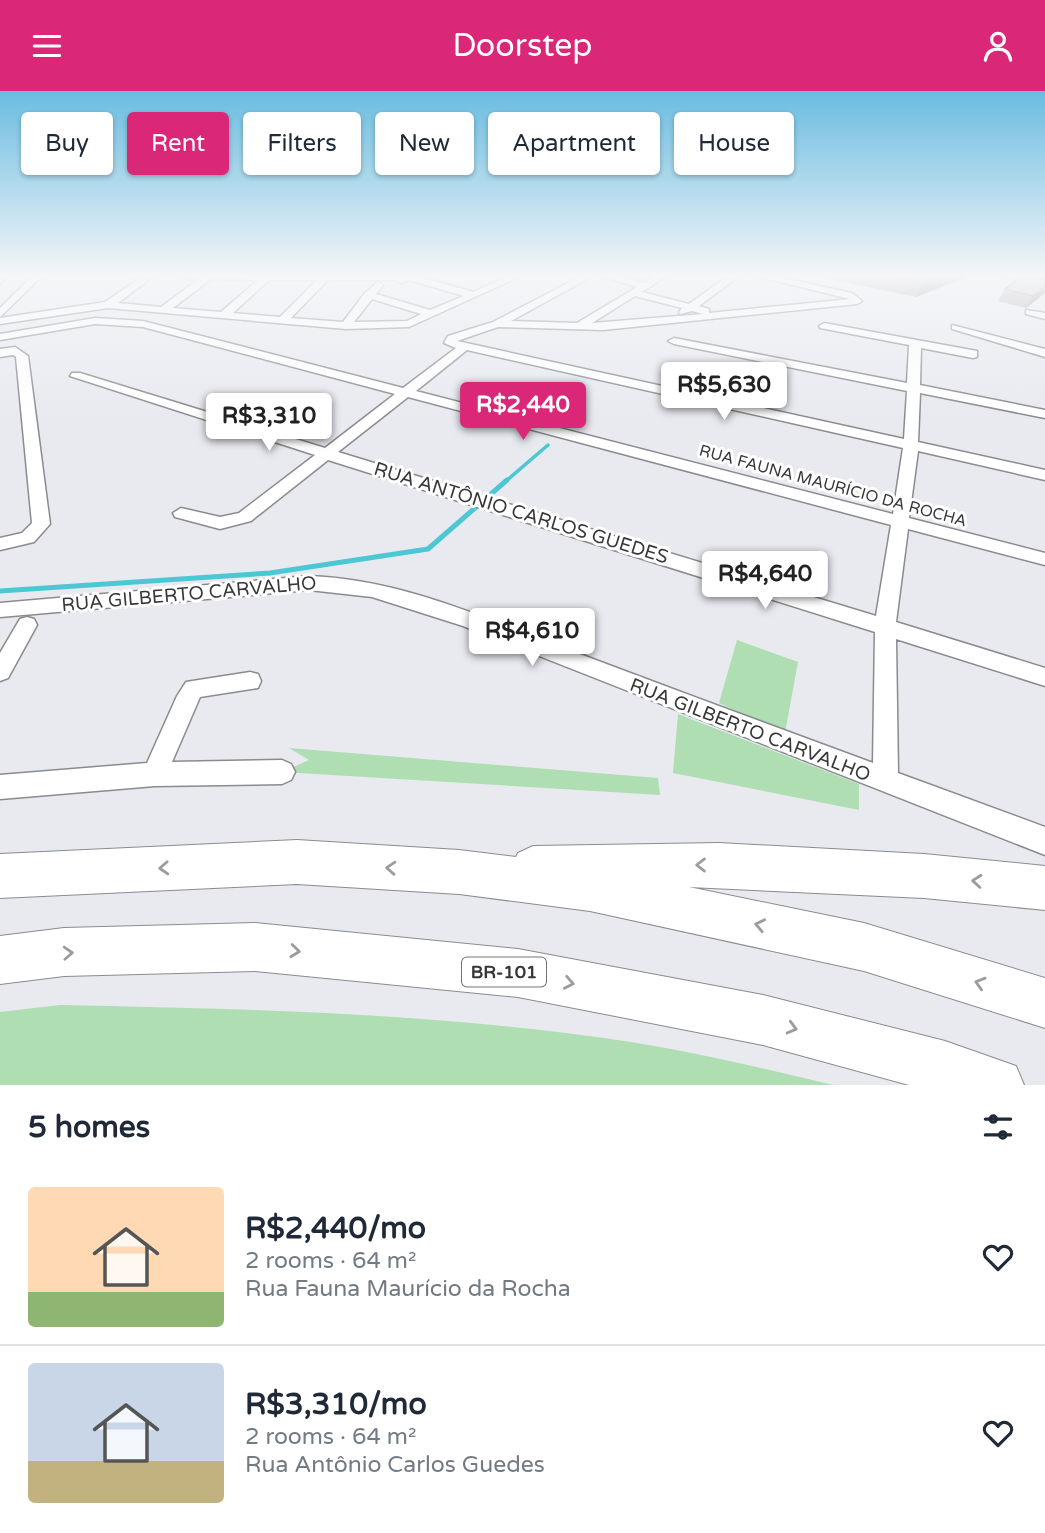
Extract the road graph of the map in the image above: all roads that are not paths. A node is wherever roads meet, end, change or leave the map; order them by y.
1 (87, 322) edge
2 (117, 322) edge
3 (300, 322) edge
4 (349, 322) edge
5 (409, 322) edge
6 (500, 322) edge
7 (587, 322) edge
8 (649, 322) edge
9 (497, 324) junction
10 (346, 326) junction
11 (824, 326) dead end
12 (579, 327) junction
13 (956, 327) dead end
14 (0, 337) edge
15 (674, 341) dead end
16 (458, 343) junction
17 (915, 343) junction
18 (0, 353) edge
19 (1045, 353) edge
20 (973, 354) dead end
21 (76, 376) dead end
22 (913, 387) junction
23 (405, 393) junction
24 (1045, 414) edge
25 (911, 446) junction
26 (327, 452) junction
27 (1045, 475) edge
28 (181, 513) dead end
29 (900, 521) junction
30 (0, 544) edge
31 (1045, 559) edge
32 (0, 610) edge
33 (27, 625) dead end
34 (885, 627) junction
35 (0, 671) edge
36 (1045, 677) edge
37 (250, 681) dead end
38 (282, 772) dead end
39 (155, 774) junction
40 (886, 782) junction
41 (0, 787) edge
42 (1045, 841) edge
43 (459, 872) junction
44 (0, 876) edge
45 (1045, 888) edge
46 (0, 960) edge
47 (1045, 1003) edge
48 (997, 1085) edge

1 - 14 street, RUA FAUNA MAURÍCIO DA ROCHA
2 - 23 street, RUA FAUNA MAURÍCIO DA ROCHA
3 - 10 street
4 - 10 street
5 - 10 street
6 - 9 street
7 - 12 street
8 - 12 street
9 - 12 street
9 - 16 street
11 - 17 street
13 - 19 street
15 - 22 street
16 - 23 street
16 - 25 street
17 - 20 street
17 - 22 street
18 - 30 street
21 - 26 street, RUA ANTÔNIO CARLOS GUEDES
22 - 24 street
22 - 25 street
23 - 26 street
23 - 29 street, RUA FAUNA MAURÍCIO DA ROCHA
25 - 27 street
25 - 29 street
26 - 28 street
26 - 34 street, RUA ANTÔNIO CARLOS GUEDES
29 - 31 street, RUA FAUNA MAURÍCIO DA ROCHA
29 - 34 street
32 - 40 street, RUA GILBERTO CARVALHO
33 - 35 street
34 - 36 street, RUA ANTÔNIO CARLOS GUEDES
34 - 40 street
37 - 39 street
38 - 39 street
39 - 41 street
40 - 42 street, RUA GILBERTO CARVALHO
43 -> 44 highway
45 -> 43 highway
47 -> 43 highway
46 -> 48 highway, BR-101

